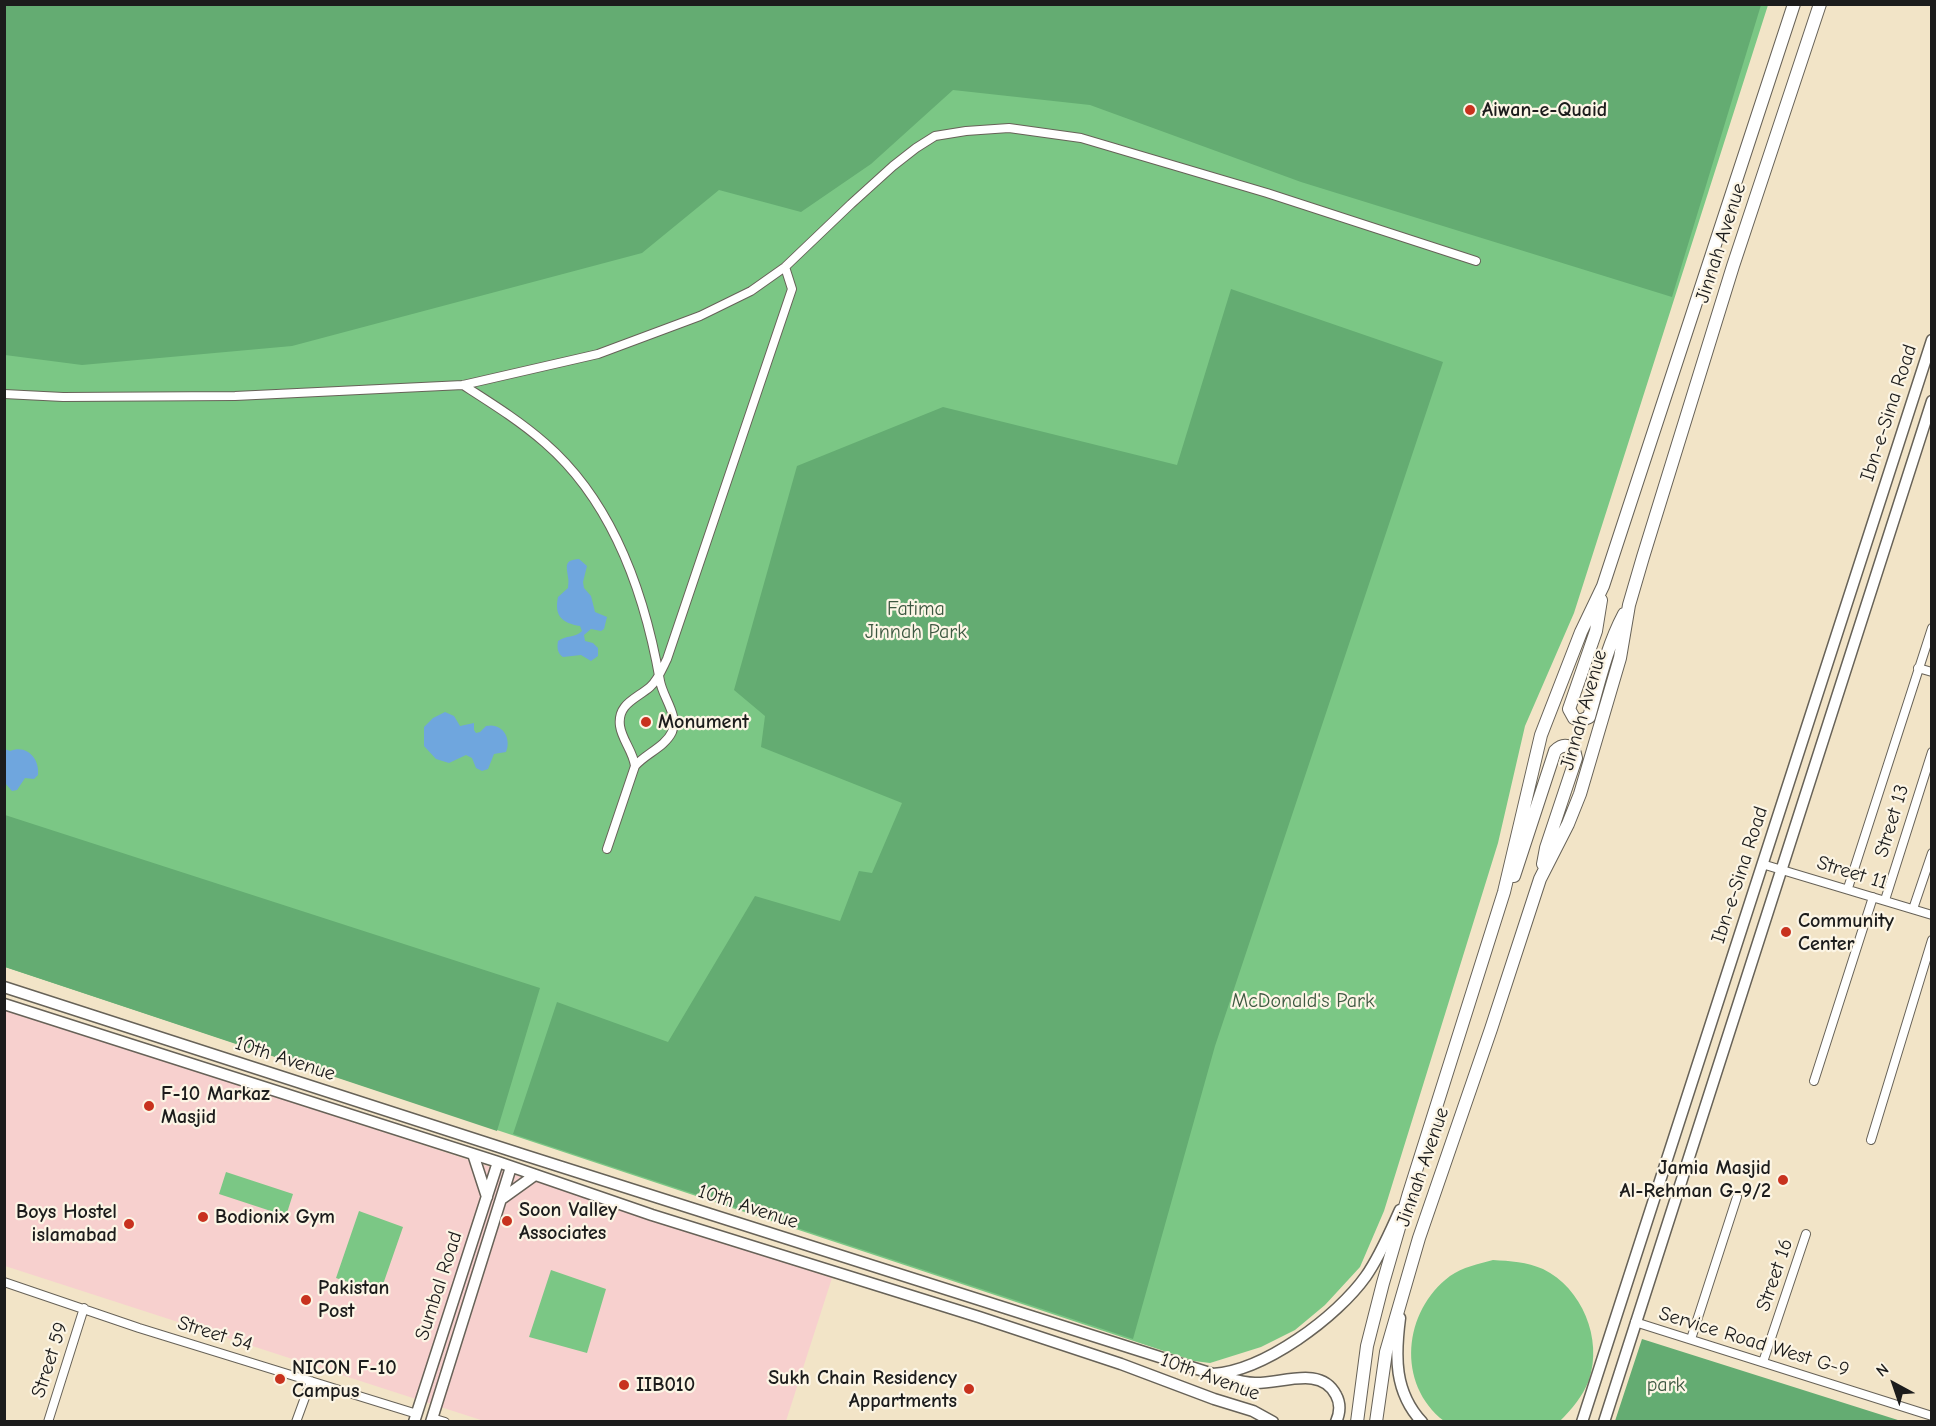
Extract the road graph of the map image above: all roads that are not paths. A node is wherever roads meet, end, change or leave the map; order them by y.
1 (1794, 4) edge
2 (1820, 4) edge
3 (1476, 261) dead end
4 (785, 267) junction
5 (1932, 340) edge
6 (463, 385) junction
7 (4, 394) edge
8 (1932, 401) edge
9 (1603, 586) junction
10 (1629, 605) junction
11 (1932, 628) edge
12 (1918, 668) junction
13 (1932, 672) edge
14 (659, 675) junction
15 (1932, 752) edge
16 (635, 766) junction
17 (607, 849) dead end
18 (1932, 853) edge
19 (1762, 864) junction
20 (1781, 870) junction
21 (1540, 879) junction
22 (1848, 888) junction
23 (1504, 892) junction
24 (1873, 897) junction
25 (1885, 900) junction
26 (1912, 909) junction
27 (1932, 915) edge
28 (1932, 940) edge
29 (4, 987) edge
30 (4, 1004) edge
31 (90, 1015) junction
32 (86, 1030) junction
33 (1814, 1081) dead end
34 (343, 1096) junction
35 (337, 1111) junction
36 (1871, 1140) dead end
37 (473, 1154) junction
38 (498, 1162) junction
39 (511, 1167) junction
40 (535, 1174) junction
41 (1409, 1192) junction
42 (487, 1197) junction
43 (1737, 1197) dead end
44 (502, 1198) junction
45 (1806, 1234) dead end
46 (4, 1282) edge
47 (925, 1282) junction
48 (1404, 1288) junction
49 (920, 1299) junction
50 (84, 1308) junction
51 (1635, 1322) junction
52 (1691, 1339) junction
53 (1763, 1362) junction
54 (1213, 1374) junction
55 (311, 1381) junction
56 (1932, 1416) edge
57 (416, 1418) edge
58 (432, 1420) edge
59 (48, 1422) edge
60 (296, 1422) edge
61 (445, 1422) edge
62 (1273, 1422) edge
63 (1336, 1422) edge
64 (1357, 1422) edge
65 (1376, 1422) edge
66 (1422, 1422) edge
67 (1582, 1422) edge
68 (1604, 1422) edge

1 - 9 main road, Jinnah Avenue
2 - 10 main road, Jinnah Avenue
3 - 4 street
4 - 6 street
4 - 14 street
5 - 19 main road, Ibn-e-Sina Road
6 - 7 street
6 - 14 street
8 - 20 main road, Ibn-e-Sina Road
9 - 10 main road
9 - 23 main road, Jinnah Avenue
10 - 21 main road, Jinnah Avenue
11 - 12 street
12 - 13 street
12 - 22 street
14 - 16 street
14 - 16 street
15 - 25 street, Street 13
16 - 17 street
18 - 26 street
19 - 20 street, Street 11
19 - 67 main road, Ibn-e-Sina Road
20 - 22 street, Street 11
20 - 51 main road, Ibn-e-Sina Road
21 - 23 main road
21 - 48 main road, Jinnah Avenue
22 - 24 street, Street 11
23 - 41 main road, Jinnah Avenue
24 - 25 street, Street 11
24 - 33 street
25 - 26 street, Street 11
26 - 27 street, Street 11
28 - 36 street
29 - 31 main road, 10th Avenue
30 - 32 main road, 10th Avenue
31 - 32 main road
31 - 34 main road, 10th Avenue
32 - 35 main road, 10th Avenue
34 - 35 main road
34 - 47 main road, 10th Avenue
35 - 37 main road, 10th Avenue
37 - 38 main road, 10th Avenue
37 - 42 main road
38 - 39 main road, 10th Avenue
38 - 42 main road, Sumbal Road
39 - 40 main road, 10th Avenue
39 - 44 main road, Sumbal Road
40 - 44 main road
40 - 49 main road, 10th Avenue
41 - 54 main road, 10th Avenue
41 - 64 main road, Jinnah Avenue
42 - 57 main road, Sumbal Road
43 - 52 street
44 - 58 main road, Sumbal Road
45 - 53 street, Street 16
46 - 50 street, Street 54
47 - 49 main road
47 - 54 main road, 10th Avenue
48 - 65 main road, Jinnah Avenue
48 - 66 main road
49 - 62 main road, 10th Avenue
50 - 55 street, Street 54
50 - 59 street, Street 59
51 - 52 street, Service Road West G-9
51 - 68 main road, Ibn-e-Sina Road
52 - 53 street, Service Road West G-9
53 - 56 street, Service Road West G-9
54 - 63 main road
55 - 57 street, Street 54
55 - 60 street
58 - 61 street

